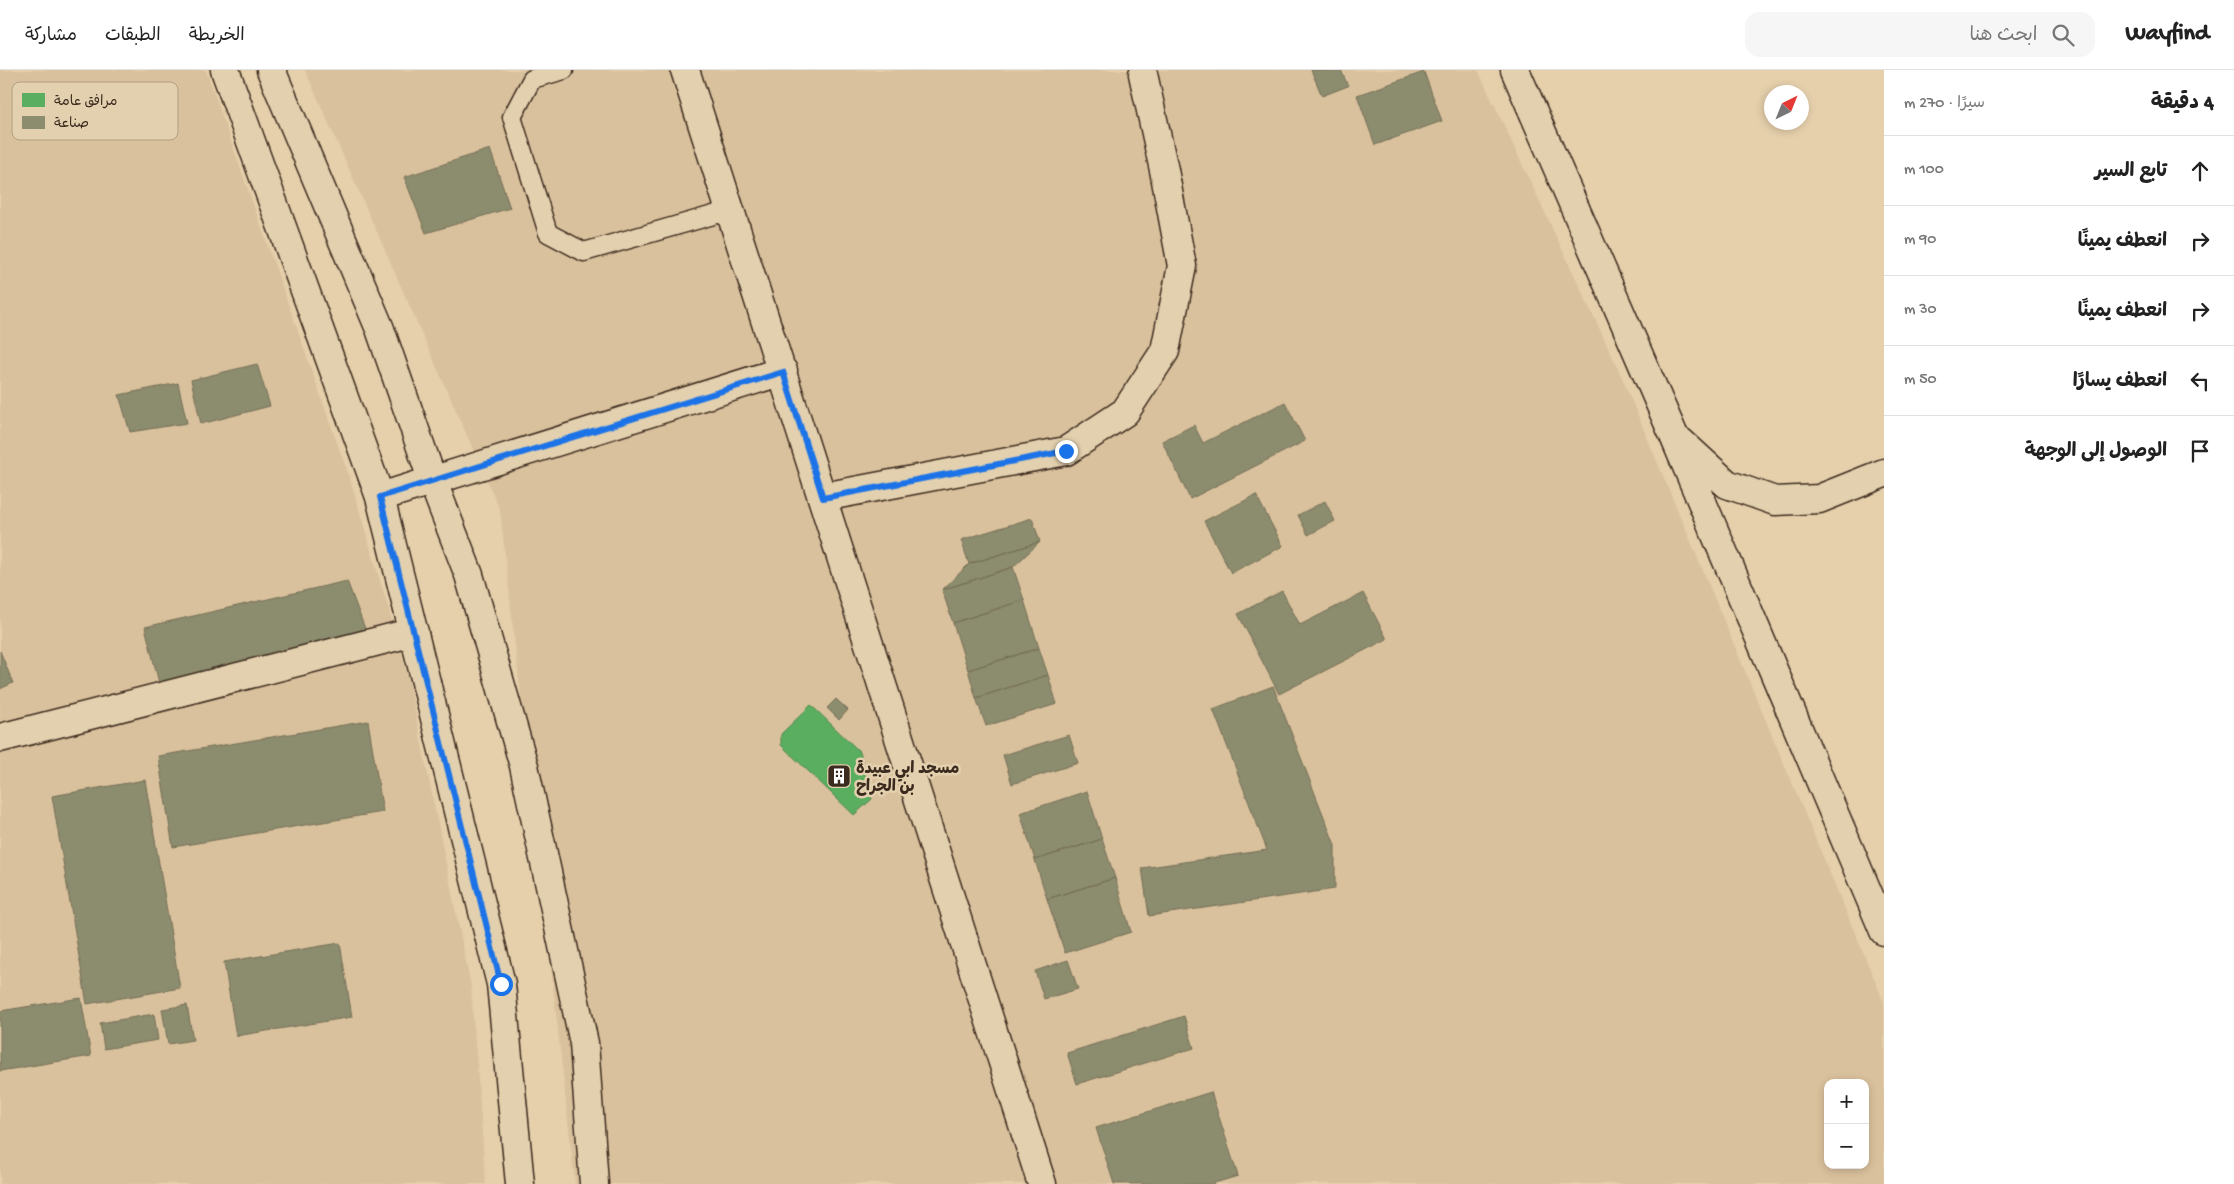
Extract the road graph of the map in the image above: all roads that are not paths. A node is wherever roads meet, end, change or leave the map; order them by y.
1 (225, 70) edge
2 (271, 70) edge
3 (564, 70) edge
4 (686, 70) edge
5 (1515, 70) edge
6 (1146, 71) edge
7 (731, 210) junction
8 (783, 372) junction
9 (1674, 436) junction
10 (1884, 473) edge
11 (433, 482) junction
12 (380, 497) junction
13 (823, 498) junction
14 (414, 632) junction
15 (0, 738) edge
16 (1884, 931) edge
17 (520, 1184) edge
18 (594, 1184) edge
19 (1042, 1184) edge

1 - 12 street
2 - 11 street
3 - 7 lane
4 - 7 street
5 - 9 street
6 - 13 street
7 - 8 street
8 - 11 street
8 - 13 street
9 - 10 street
9 - 16 street
11 - 12 street
11 - 18 street
12 - 14 street
13 - 19 street
14 - 15 street
14 - 17 street

